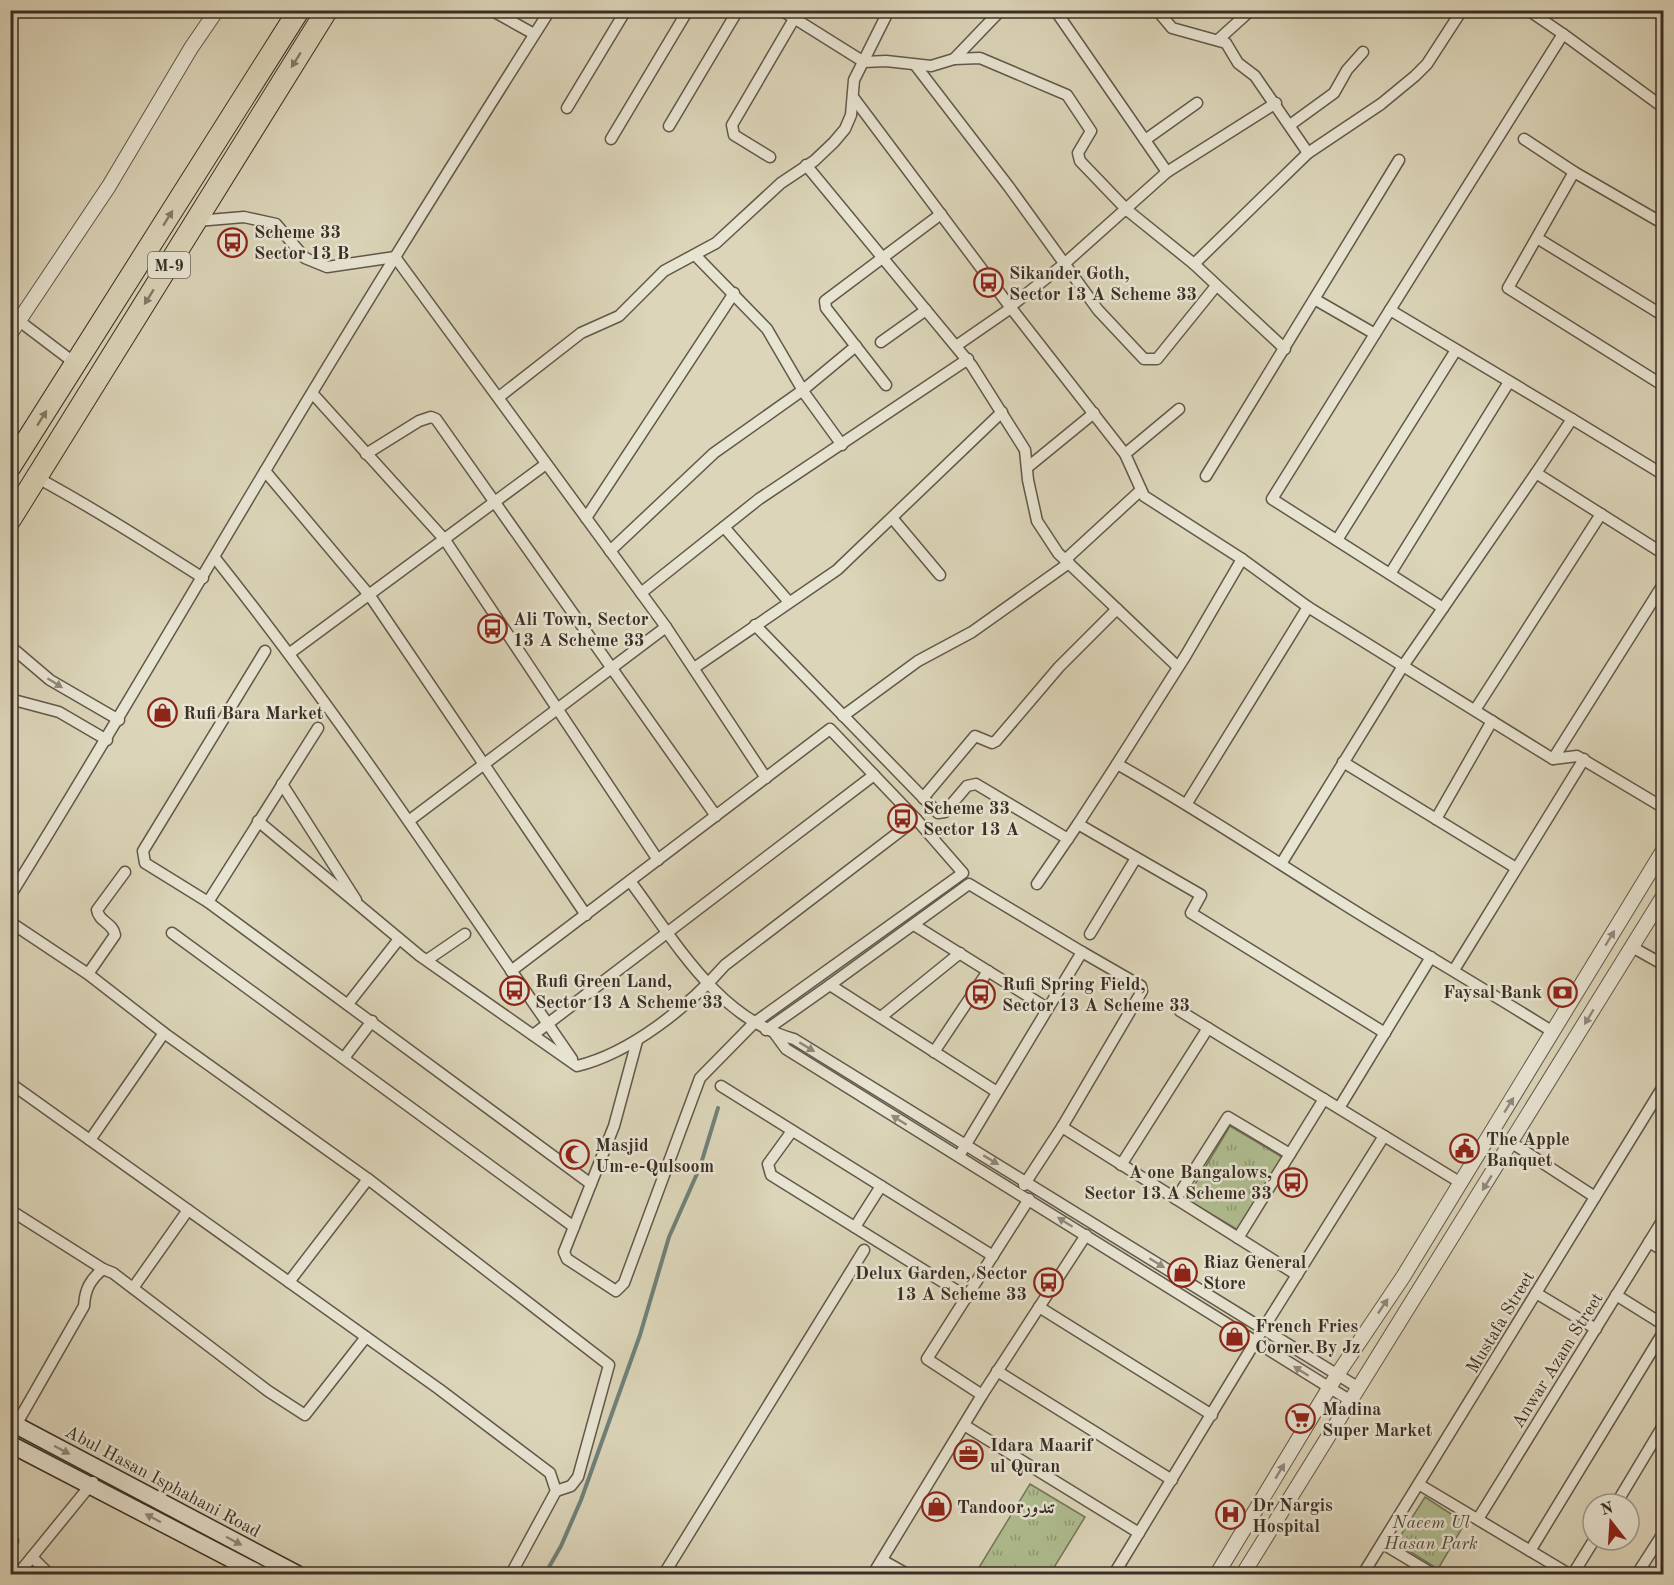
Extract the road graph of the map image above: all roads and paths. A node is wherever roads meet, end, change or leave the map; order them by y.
1 (217, 10) edge
2 (299, 10) edge
3 (327, 10) edge
4 (491, 10) edge
5 (550, 10) edge
6 (626, 10) edge
7 (688, 10) edge
8 (738, 10) edge
9 (781, 10) edge
10 (889, 10) edge
11 (1001, 10) edge
12 (1055, 10) edge
13 (1157, 10) edge
14 (1251, 10) edge
15 (1462, 10) edge
16 (1528, 10) edge
17 (794, 20) junction
18 (534, 34) junction
19 (1563, 34) junction
20 (1219, 39) junction
21 (1364, 52) dead end
22 (954, 59) junction
23 (864, 62) junction
24 (916, 66) junction
25 (853, 97) junction
26 (1197, 103) dead end
27 (1276, 103) junction
28 (567, 108) dead end
29 (1664, 108) edge
30 (1290, 125) junction
31 (669, 126) dead end
32 (611, 139) dead end
33 (1524, 139) dead end
34 (1145, 140) junction
35 (1308, 153) junction
36 (770, 157) dead end
37 (1400, 160) dead end
38 (806, 165) junction
39 (1167, 172) junction
40 (1574, 172) junction
41 (1127, 210) junction
42 (941, 214) junction
43 (197, 221) junction
44 (1664, 224) edge
45 (1537, 238) junction
46 (696, 256) junction
47 (395, 257) junction
48 (880, 257) junction
49 (1194, 264) junction
50 (1063, 266) junction
51 (1216, 286) junction
52 (734, 293) junction
53 (1316, 300) junction
54 (1011, 308) junction
55 (926, 310) junction
56 (1390, 310) junction
57 (1664, 316) edge
58 (14, 317) edge
59 (10, 334) edge
60 (1375, 334) junction
61 (881, 342) dead end
62 (856, 346) junction
63 (956, 346) junction
64 (1285, 349) junction
65 (1456, 350) junction
66 (968, 359) junction
67 (76, 364) junction
68 (1509, 382) junction
69 (886, 385) dead end
70 (1664, 386) edge
71 (803, 390) junction
72 (313, 394) junction
73 (499, 397) junction
74 (1179, 409) dead end
75 (1002, 412) junction
76 (1094, 413) junction
77 (1572, 419) junction
78 (842, 445) junction
79 (366, 454) junction
80 (1125, 454) junction
81 (546, 464) junction
82 (1028, 467) junction
83 (10, 468) edge
84 (265, 471) junction
85 (1536, 473) junction
86 (1664, 475) edge
87 (1206, 476) dead end
88 (36, 477) junction
89 (1141, 490) junction
90 (495, 503) junction
91 (1601, 514) junction
92 (586, 518) junction
93 (892, 519) junction
94 (10, 520) edge
95 (724, 527) junction
96 (445, 540) junction
97 (1337, 540) junction
98 (610, 551) junction
99 (1664, 554) edge
100 (215, 558) junction
101 (1242, 559) junction
102 (1067, 561) junction
103 (1390, 574) junction
104 (940, 575) dead end
105 (203, 578) junction
106 (1664, 583) edge
107 (641, 593) junction
108 (370, 596) junction
109 (789, 602) junction
110 (1308, 607) junction
111 (1443, 608) junction
112 (1117, 609) junction
113 (755, 626) junction
114 (666, 627) junction
115 (10, 645) edge
116 (265, 651) dead end
117 (290, 653) junction
118 (1403, 666) junction
119 (1178, 667) junction
120 (612, 668) junction
121 (694, 668) junction
122 (10, 699) edge
123 (558, 709) junction
124 (1475, 710) junction
125 (843, 716) junction
126 (119, 720) junction
127 (1492, 721) junction
128 (318, 728) dead end
129 (107, 740) junction
130 (1553, 759) junction
131 (1584, 759) junction
132 (1343, 762) junction
133 (484, 764) junction
134 (1117, 764) junction
135 (874, 775) junction
136 (766, 778) junction
137 (282, 784) junction
138 (923, 798) junction
139 (1187, 803) junction
140 (1664, 808) edge
141 (716, 816) junction
142 (916, 819) junction
143 (1436, 819) junction
144 (410, 820) junction
145 (258, 821) junction
146 (1078, 824) junction
147 (1068, 839) junction
148 (1664, 849) edge
149 (1136, 858) junction
150 (658, 860) junction
151 (1281, 864) junction
152 (1516, 868) junction
153 (125, 872) dead end
154 (630, 881) junction
155 (1036, 884) dead end
156 (1664, 895) edge
157 (10, 896) edge
158 (208, 902) junction
159 (362, 910) junction
160 (586, 915) junction
161 (10, 922) edge
162 (914, 925) junction
163 (668, 932) junction
164 (172, 933) dead end
165 (465, 934) dead end
166 (1090, 934) dead end
167 (399, 939) junction
168 (1632, 947) junction
169 (1082, 952) junction
170 (960, 953) junction
171 (1431, 957) junction
172 (427, 960) junction
173 (1664, 965) edge
174 (1454, 970) junction
175 (511, 971) junction
176 (988, 971) junction
177 (88, 974) junction
178 (708, 985) junction
179 (830, 985) junction
180 (348, 1004) junction
181 (1047, 1008) junction
182 (1180, 1011) dead end
183 (880, 1017) junction
184 (372, 1021) junction
185 (547, 1023) junction
186 (754, 1023) junction
187 (1208, 1028) junction
188 (770, 1032) junction
189 (1553, 1032) junction
190 (164, 1033) junction
191 (1385, 1033) junction
192 (533, 1035) junction
193 (637, 1041) junction
194 (934, 1052) junction
195 (344, 1058) junction
196 (577, 1066) junction
197 (10, 1083) edge
198 (1664, 1085) edge
199 (721, 1086) dead end
200 (997, 1092) junction
201 (1324, 1099) junction
202 (1652, 1104) junction
203 (1339, 1108) junction
204 (1664, 1111) edge
205 (1062, 1127) junction
206 (792, 1131) junction
207 (1384, 1136) junction
208 (90, 1140) junction
209 (1512, 1143) junction
210 (965, 1144) junction
211 (1290, 1154) junction
212 (959, 1156) junction
213 (1121, 1165) junction
214 (368, 1179) junction
215 (1027, 1181) junction
216 (1461, 1183) junction
217 (591, 1184) junction
218 (881, 1186) junction
219 (1024, 1196) junction
220 (1595, 1197) junction
221 (1176, 1199) junction
222 (10, 1210) edge
223 (188, 1210) junction
224 (1664, 1218) edge
225 (574, 1227) junction
226 (855, 1227) junction
227 (1086, 1235) junction
228 (1238, 1238) junction
229 (1649, 1242) junction
230 (864, 1250) dead end
231 (1664, 1251) edge
232 (993, 1256) junction
233 (103, 1269) junction
234 (1297, 1275) junction
235 (289, 1282) junction
236 (134, 1288) junction
237 (1536, 1293) junction
238 (1616, 1295) junction
239 (967, 1297) junction
240 (1039, 1307) junction
241 (1664, 1325) edge
242 (1263, 1329) junction
243 (1596, 1329) junction
244 (1664, 1331) edge
245 (366, 1337) junction
246 (1256, 1342) junction
247 (998, 1371) junction
248 (1337, 1375) junction
249 (1329, 1388) junction
250 (1359, 1388) junction
251 (982, 1395) junction
252 (1351, 1401) junction
253 (1212, 1415) junction
254 (13, 1424) edge
255 (1664, 1424) edge
256 (964, 1425) junction
257 (10, 1444) edge
258 (98, 1469) junction
259 (1172, 1479) junction
260 (1420, 1485) junction
261 (91, 1486) junction
262 (556, 1491) junction
263 (1623, 1492) edge
264 (1478, 1520) junction
265 (1664, 1532) edge
266 (1140, 1533) junction
267 (1383, 1544) junction
268 (1530, 1551) junction
269 (1586, 1552) edge
270 (32, 1557) junction
271 (882, 1560) junction
272 (18, 1575) edge
273 (49, 1575) edge
274 (260, 1575) edge
275 (297, 1575) edge
276 (511, 1575) edge
277 (664, 1575) edge
278 (873, 1575) edge
279 (907, 1575) edge
280 (1114, 1575) edge
281 (1217, 1575) edge
282 (1243, 1575) edge
283 (1363, 1575) edge
284 (1433, 1575) edge
285 (1571, 1575) edge
286 (1637, 1575) edge

1 - 58 street
67 -> 2 highway, M-9
3 -> 43 highway, M-9
4 - 18 street
5 - 18 street
6 - 28 street
7 - 32 street
8 - 31 street
9 - 17 street
10 - 23 street
11 - 22 street
12 - 34 street
13 - 20 street
14 - 20 street
15 - 35 street
16 - 19 street
17 - 23 street
17 - 36 street
18 - 47 street
19 - 29 street
19 - 56 street
20 - 27 street
21 - 30 street
22 - 24 street
22 - 41 street
23 - 24 street
23 - 25 street
24 - 50 street
25 - 38 street
25 - 42 street
26 - 34 street
27 - 30 street
27 - 39 street
30 - 35 street
33 - 40 street
34 - 39 street
35 - 49 street
37 - 53 street
38 - 46 street
38 - 48 street
39 - 41 street
40 - 44 street
40 - 45 street
41 - 49 street
41 - 50 street
42 - 48 street
42 - 54 street
43 - 47 street
43 -> 88 highway, M-9
45 - 57 street
45 - 70 street
46 - 52 street
46 - 73 street
47 - 72 street
47 - 73 street
48 - 55 street
48 - 62 street
49 - 51 street
50 - 51 street
50 - 54 street
51 - 64 street
52 - 71 street
52 - 92 street
53 - 60 street
53 - 64 street
54 - 63 street
54 - 76 street
55 - 61 street
55 - 63 street
56 - 60 street
56 - 65 street
58 - 59 street
58 - 67 street
60 - 97 street
62 - 69 street
62 - 71 street
63 - 66 street
64 - 87 street
65 - 68 street
65 - 97 street
66 - 75 street
66 - 78 street
83 -> 67 highway, M-9
68 - 77 street
68 - 103 street
71 - 78 street
71 - 98 street
72 - 79 street
72 - 84 street
73 - 81 street
74 - 80 street
75 - 82 street
75 - 93 street
76 - 80 street
76 - 82 street
77 - 85 street
77 - 86 street
78 - 95 street
79 - 90 street
79 - 96 street
80 - 89 street
81 - 90 street
81 - 92 street
82 - 102 street
84 - 100 street
84 - 108 street
85 - 91 street
85 - 111 street
88 - 94 highway, M-9
88 - 105 street
89 - 101 street
89 - 102 street
90 - 96 street
90 - 120 street
91 - 99 street
91 - 124 street
92 - 98 street
93 - 104 street
93 - 109 street
95 - 107 street
95 - 109 street
96 - 108 street
96 - 123 street
97 - 103 street
98 - 107 street
100 - 105 street
100 - 117 street
101 - 110 street
101 - 119 street
102 - 112 street
102 - 125 street
103 - 111 street
105 - 126 street
106 - 130 street
107 - 114 street
108 - 117 street
108 - 133 street
109 - 113 street
110 - 118 street
110 - 139 street
111 - 118 street
112 - 119 street
112 - 138 street
113 - 121 street
113 - 125 street
114 - 120 street
114 - 121 street
115 -> 126 street
116 - 158 street
117 - 144 street
118 - 124 street
118 - 132 street
119 - 134 street
120 - 123 street
120 - 141 street
121 - 136 street
122 - 129 street
123 - 133 street
123 - 150 street
124 - 127 street
125 - 138 street
126 - 129 street
127 - 130 street
127 - 143 street
128 - 137 street
129 - 157 street
130 - 131 street
131 - 140 street
131 - 152 street
132 - 143 street
132 - 151 street
133 - 144 street
133 - 160 street
134 - 139 street
134 - 146 street
135 - 136 street
135 - 142 street
135 - 163 street
136 - 141 street
137 - 145 street
137 - 159 street
138 - 147 street
139 - 151 street
141 - 150 street
142 - 178 street
142 - 186 street
143 - 152 street
144 - 175 street
145 - 158 street
145 - 159 street
146 - 147 street
146 - 149 street
147 - 155 street
189 -> 148 street
149 - 166 street
149 - 191 street
150 - 154 street
151 - 171 street
152 - 174 street
153 - 177 street
154 - 160 street
154 - 163 street
156 - 168 street
158 - 180 street
159 - 167 street
160 - 175 street
161 - 177 street
162 - 169 street
162 - 170 street
162 - 179 street
163 - 178 street
163 - 185 street
164 - 195 street
165 - 172 street
167 - 172 street
167 - 180 street
168 - 173 street
168 -> 209 street
169 - 181 street
169 - 205 street
170 - 176 street
170 - 183 street
171 - 174 street
171 - 191 street
172 - 192 street
174 - 189 street
175 - 185 street
176 - 181 street
176 - 194 street
177 - 190 street
178 - 186 street
178 - 193 street
179 - 183 street
179 - 188 street
180 - 184 street
181 - 200 street
182 - 187 street
183 - 194 street
184 - 195 street
184 - 217 street
185 - 192 street
185 - 196 street
186 - 188 street
186 - 225 street
187 - 201 street
187 - 213 street
188 -> 210 street
212 -> 188 street
216 -> 189 street
190 - 208 street
190 - 214 street
191 - 203 street
192 - 196 street
193 - 196 street
193 - 217 street
194 - 200 street
195 - 225 street
197 - 208 street
198 - 202 street, Mustafa Street
199 - 206 street
200 - 210 street
201 - 203 street
201 - 211 street
202 - 204 street
202 - 220 street, Mustafa Street
203 - 207 street
205 - 213 street
205 - 215 street
206 - 218 street
206 - 226 street
207 - 216 street
207 - 234 street
208 - 223 street
209 - 220 street
209 -> 250 street
210 - 212 street
210 -> 215 street
211 - 221 street
211 - 228 street
212 - 219 street
213 - 221 street
214 - 235 street
214 - 262 street
215 - 219 street
215 -> 242 street
248 -> 216 street
217 - 225 street
218 - 226 street
218 - 232 street
227 -> 219 street
219 - 232 street
220 - 237 street, Mustafa Street
221 - 228 street
222 - 233 street
223 - 235 street
223 - 236 street
224 - 229 street, Аnwar Azam Street
226 - 239 street
227 - 240 street
227 - 246 street
228 - 234 street
229 - 231 street
229 - 238 street, Аnwar Azam Street
230 - 277 street
232 - 239 street
233 - 236 street
233 - 254 street
234 - 242 street
235 - 245 street
236 - 245 street
237 - 243 street
237 - 260 street, Mustafa Street
238 - 241 street
238 - 243 street, Аnwar Azam Street
239 - 251 street
240 - 247 street
240 - 253 street
242 - 246 street
242 - 248 street
243 - 264 street, Аnwar Azam Street
244 - 268 street
245 - 262 street
249 -> 246 street
246 - 253 street
247 - 251 street
247 - 259 street
248 - 249 street
248 - 250 street
249 - 252 street
281 -> 249 street
250 - 252 street
251 - 256 street
252 - 282 street
253 - 259 street
254 -> 258 main road, Abul Hasan Isphahani Road
255 - 263 street
256 - 266 street
256 - 271 street
257 - 261 main road, Abul Hasan Isphahani Road
258 - 261 street
258 -> 275 main road, Abul Hasan Isphahani Road
259 - 266 street
260 - 264 street
260 - 267 street, Mustafa Street
261 - 270 street
274 -> 261 main road, Abul Hasan Isphahani Road
262 - 276 street
264 - 268 street
265 - 286 street
266 - 280 street
267 - 283 street, Mustafa Street
267 - 284 street
268 - 285 street
269 - 285 street
270 - 272 street
270 - 273 street
271 - 278 street
271 - 279 street

